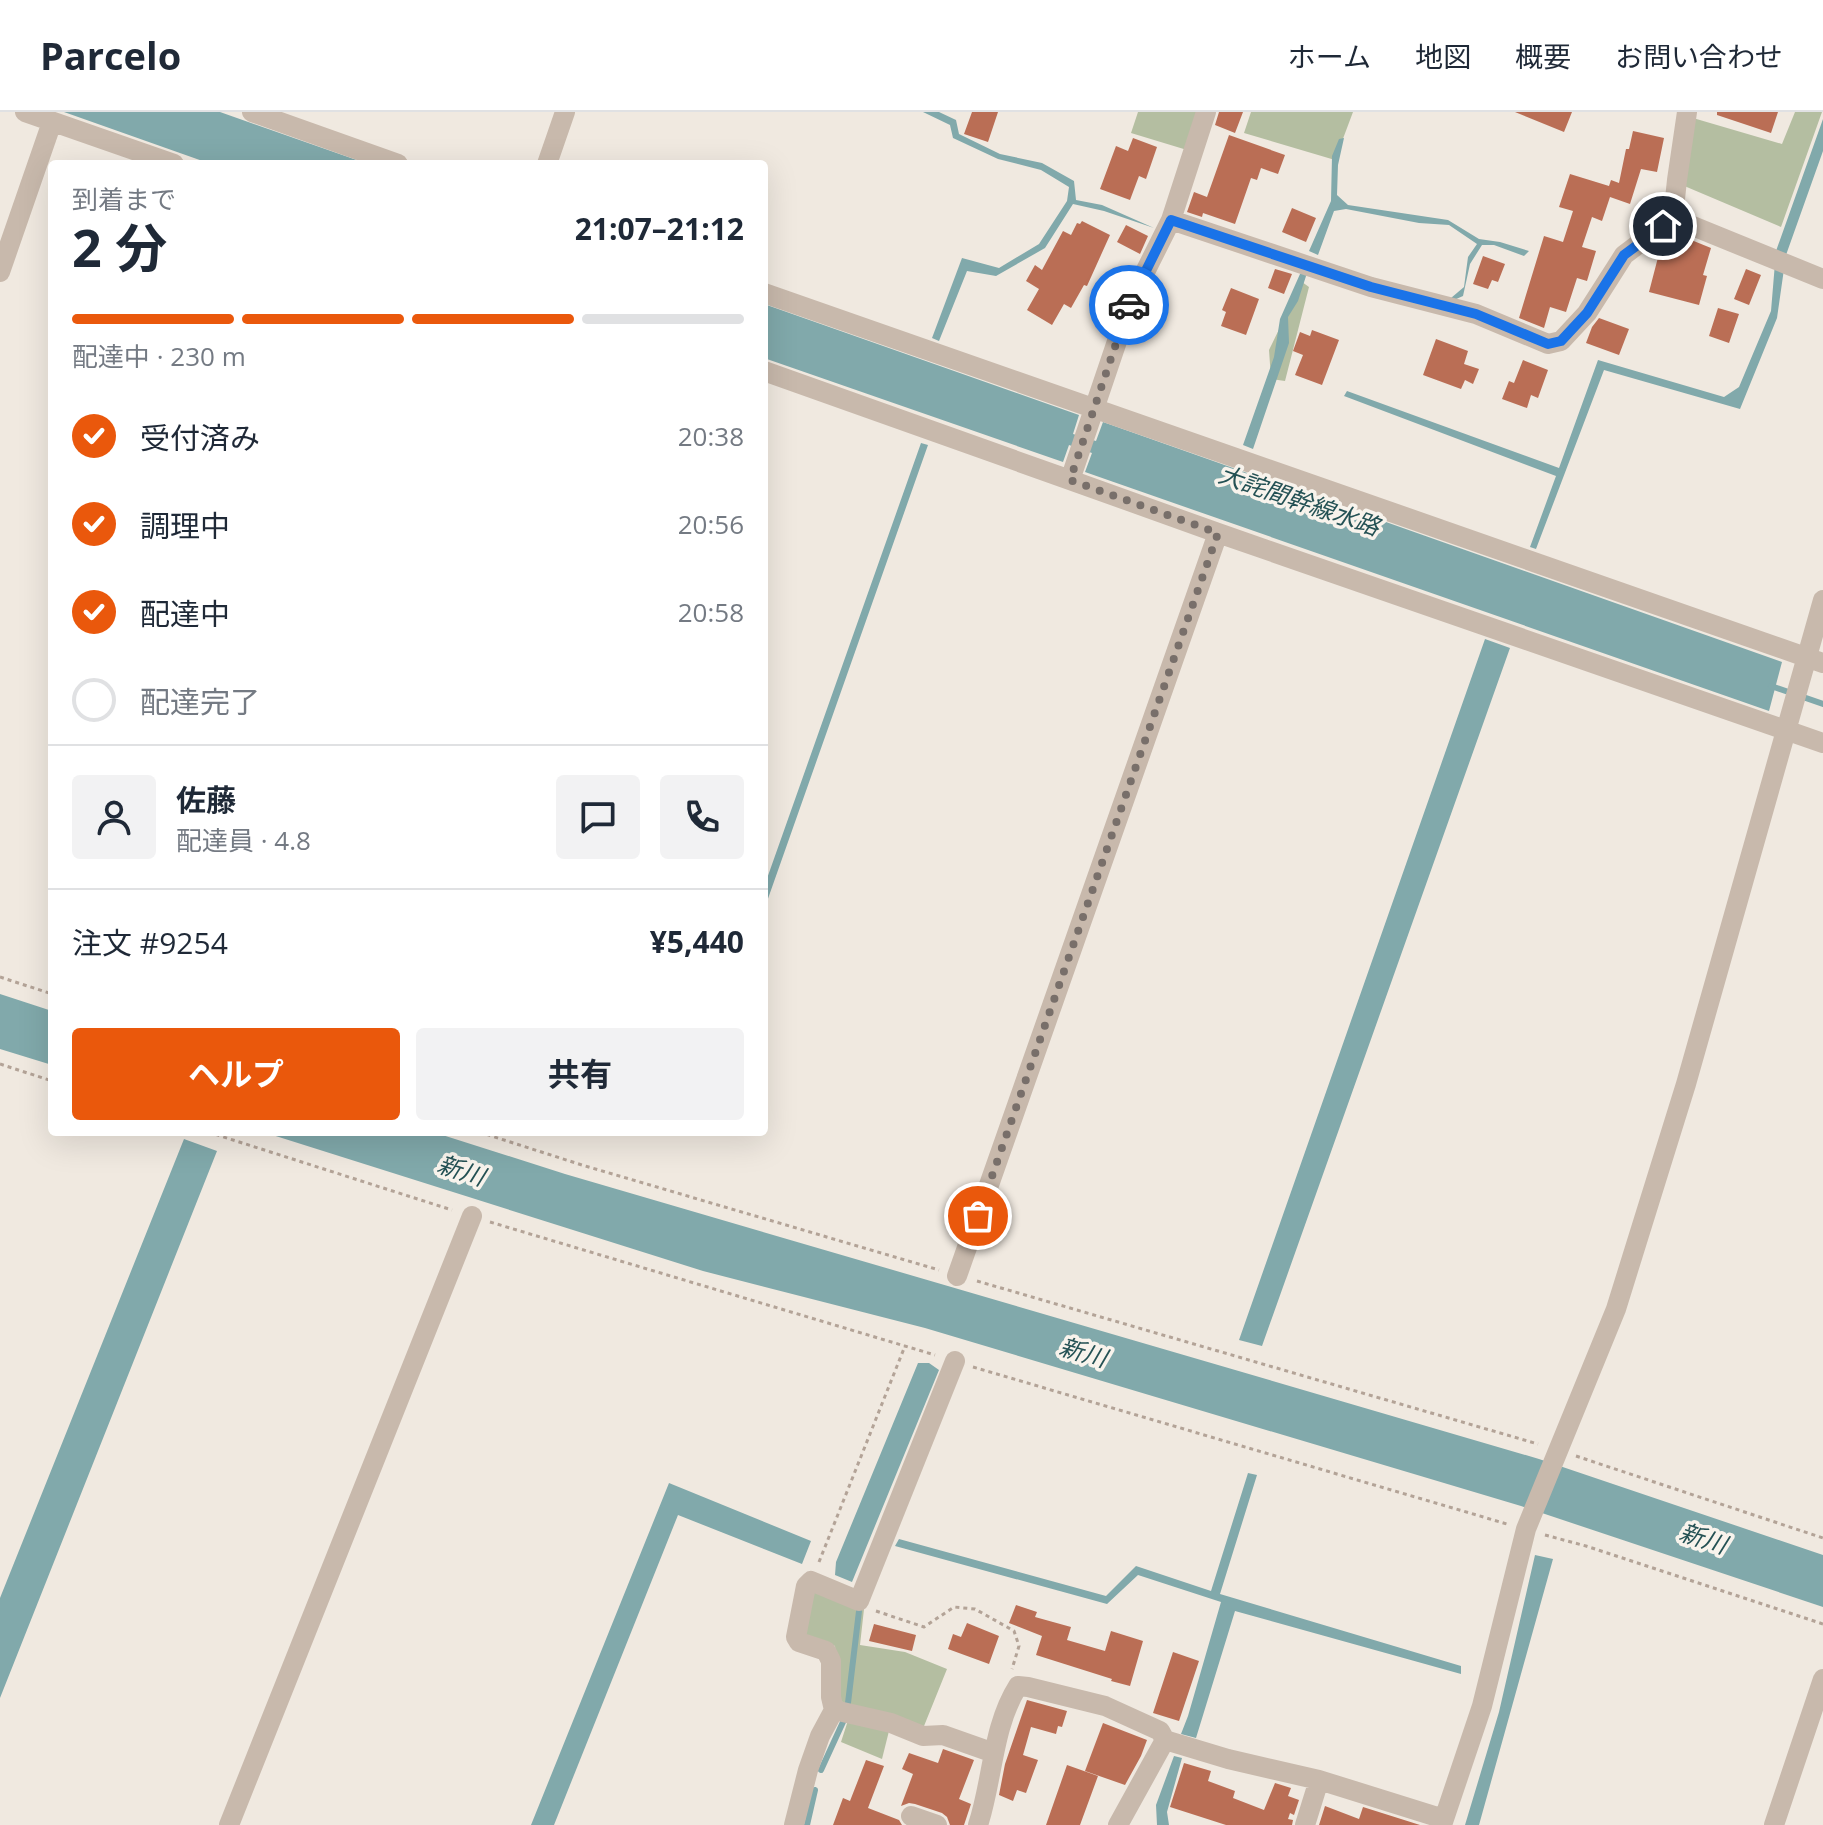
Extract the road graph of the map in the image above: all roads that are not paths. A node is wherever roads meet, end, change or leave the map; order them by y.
1 (25, 112) edge
2 (252, 112) edge
3 (565, 112) edge
4 (1206, 112) edge
5 (1687, 112) edge
6 (52, 122) junction
7 (162, 160) edge
8 (387, 160) edge
9 (548, 160) edge
10 (1673, 218) junction
11 (1171, 220) junction
12 (0, 272) edge
13 (1823, 279) edge
14 (768, 294) edge
15 (768, 372) edge
16 (1094, 408) junction
17 (1070, 480) junction
18 (1218, 533) junction
19 (1823, 600) edge
20 (1815, 661) edge
21 (1787, 731) junction
22 (1823, 743) edge
23 (472, 1216) road end
24 (957, 1276) road end
25 (955, 1361) road end
26 (1823, 1679) edge
27 (834, 1710) junction
28 (1165, 1740) junction
29 (994, 1753) junction
30 (1319, 1780) junction
31 (911, 1816) dead end
32 (1443, 1822) edge
33 (229, 1825) edge
34 (794, 1825) edge
35 (937, 1825) edge
36 (978, 1825) edge
37 (1118, 1825) edge
38 (1305, 1825) edge
39 (1774, 1825) edge

1 - 6 street
2 - 8 street
3 - 9 street
4 - 11 street
5 - 10 street
6 - 7 street
6 - 12 street
10 - 11 street
10 - 13 street
11 - 16 street
14 - 16 street
15 - 17 street
16 - 17 street
16 - 20 street
17 - 18 street
18 - 21 street
18 - 24 street
19 - 20 street
20 - 21 street
21 - 22 street
21 - 32 street
23 - 33 street
25 - 27 street
26 - 39 street
27 - 29 street
27 - 34 street
28 - 29 street
28 - 30 street
28 - 37 street
29 - 36 street
30 - 32 street
30 - 38 street
31 - 35 street

